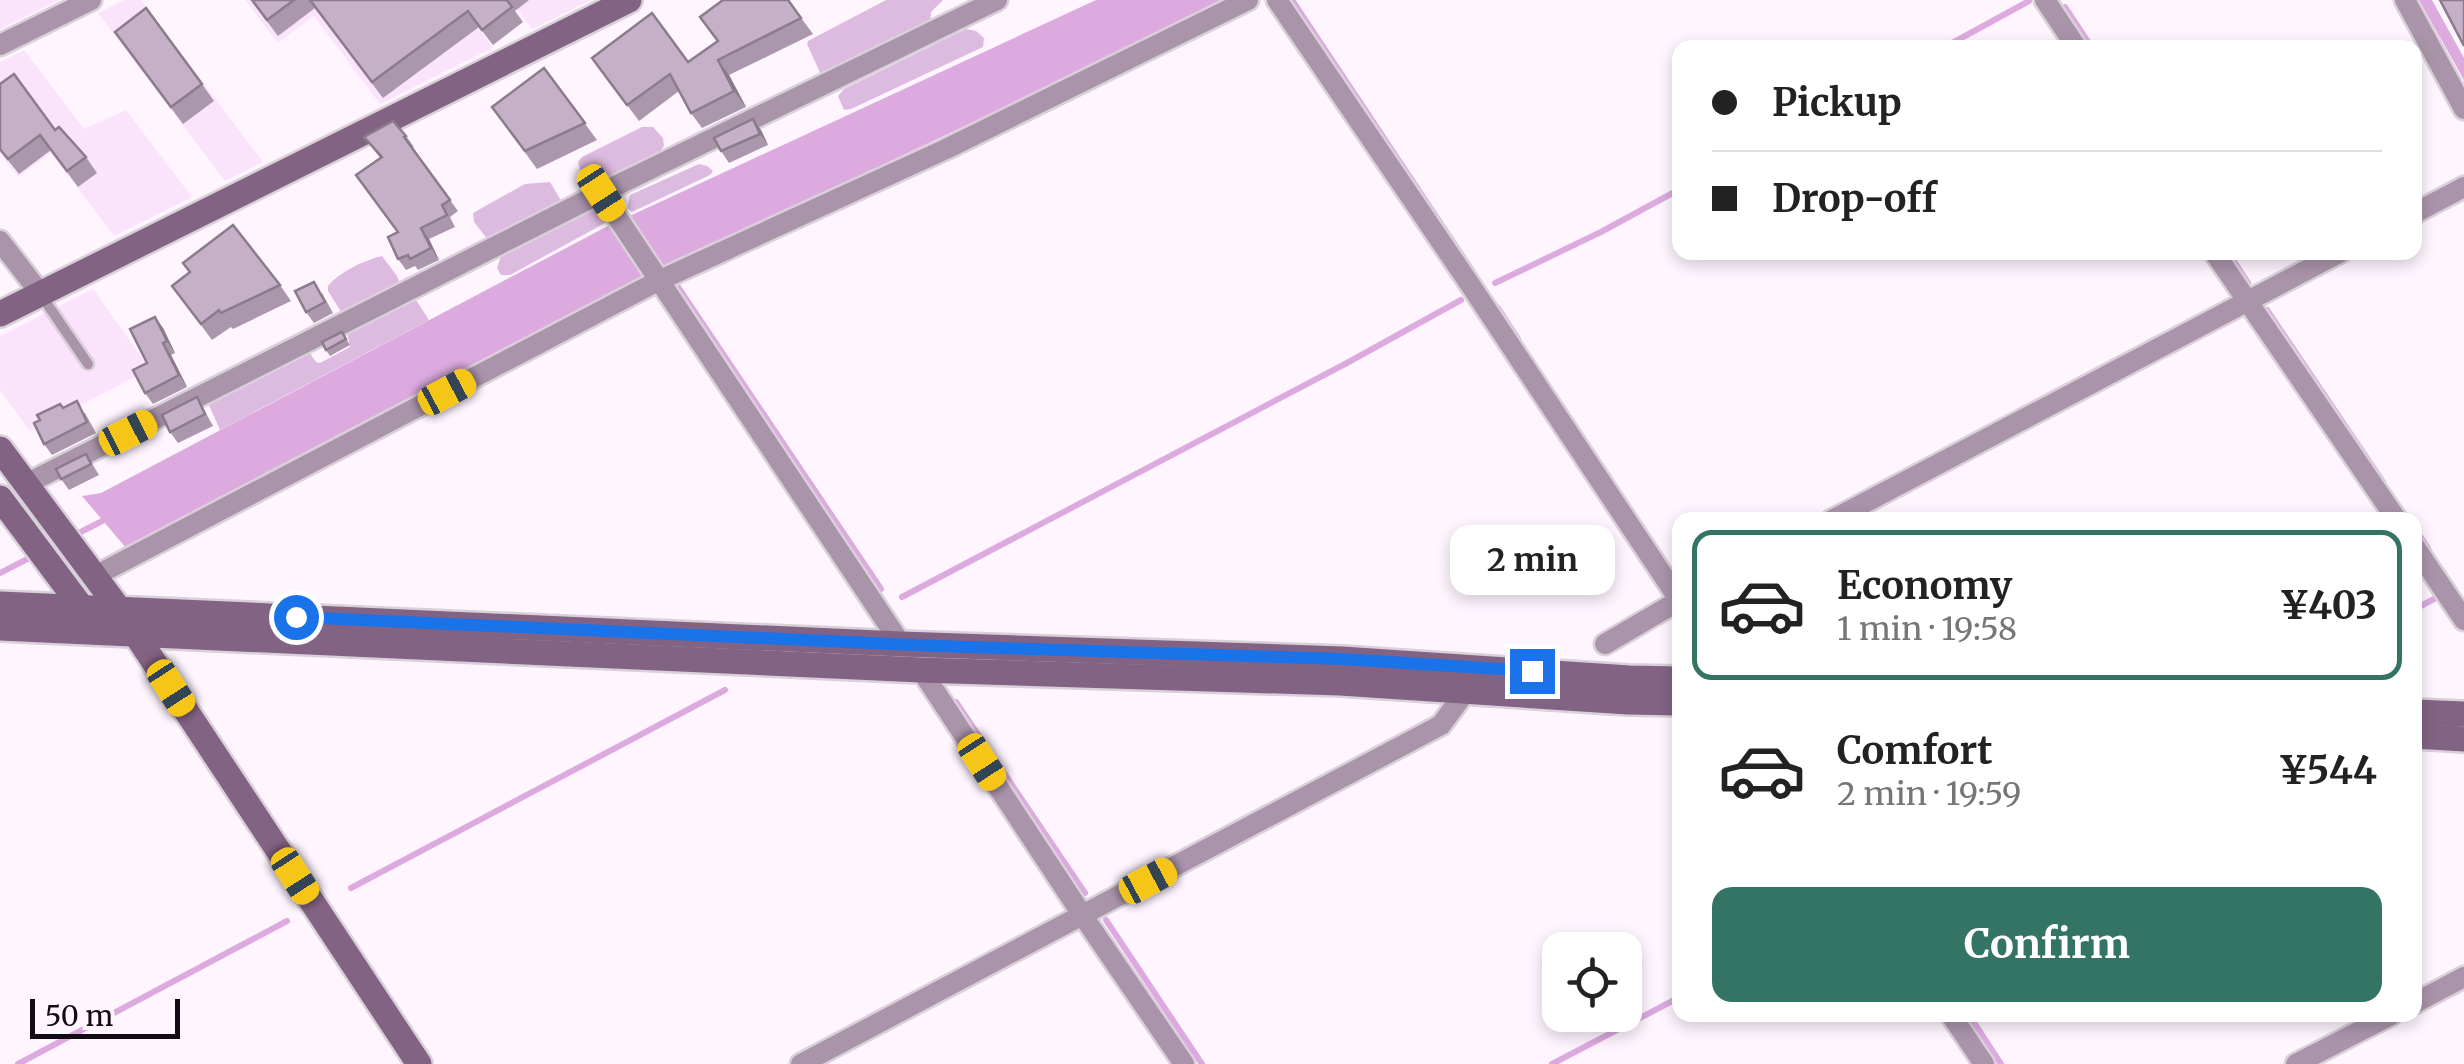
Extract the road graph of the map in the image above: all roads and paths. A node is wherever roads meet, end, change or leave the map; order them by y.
1 (91, 0) edge
2 (630, 0) edge
3 (997, 0) edge
4 (1248, 0) edge
5 (1277, 0) edge
6 (2045, 0) edge
7 (2405, 0) edge
8 (2072, 40) edge
9 (0, 44) edge
10 (2464, 109) edge
11 (2464, 187) edge
12 (601, 193) junction
13 (2422, 209) edge
14 (0, 241) edge
15 (2219, 260) edge
16 (2327, 260) edge
17 (658, 281) junction
18 (40, 294) junction
19 (2248, 302) junction
20 (0, 314) edge
21 (88, 364) dead end
22 (0, 449) edge
23 (26, 484) junction
24 (0, 498) edge
25 (1847, 512) edge
26 (2391, 512) edge
27 (2422, 557) edge
28 (95, 576) junction
29 (1672, 588) edge
30 (77, 600) junction
31 (0, 604) edge
32 (1672, 605) edge
33 (119, 610) junction
34 (2464, 620) edge
35 (0, 628) edge
36 (101, 633) junction
37 (136, 634) junction
38 (902, 644) junction
39 (1605, 644) dead end
40 (921, 670) junction
41 (1672, 679) edge
42 (1466, 691) junction
43 (1672, 703) edge
44 (2422, 712) edge
45 (2464, 714) edge
46 (2422, 736) edge
47 (2464, 739) edge
48 (1083, 916) junction
49 (2464, 977) edge
50 (2422, 998) edge
51 (1956, 1022) edge
52 (2377, 1022) edge
53 (420, 1064) edge
54 (801, 1064) edge
55 (1184, 1064) edge
56 (1984, 1064) edge
57 (2296, 1064) edge

1 - 9 street
2 - 18 street
3 - 12 street
4 - 17 street
5 - 29 street
6 - 8 street
7 - 10 street
11 - 13 street
12 - 17 street
12 - 23 street
14 - 18 street
15 - 19 street
16 - 19 street
17 - 28 street
17 - 38 street
18 - 20 street
18 - 21 lane
19 - 25 street
19 - 26 street
22 - 23 street
23 - 28 street
24 - 30 street
27 - 34 street
28 - 33 street
30 - 31 street
30 - 33 street
30 - 36 street
32 - 39 street
33 - 37 street
33 - 38 street
35 - 36 street
36 - 37 street
37 - 40 street
37 - 53 street
38 - 41 street
40 - 42 street
40 - 48 street
42 - 43 street
42 - 48 street
44 - 45 street
46 - 47 street
48 - 54 street
48 - 55 street
49 - 50 street
51 - 56 street
52 - 57 street

